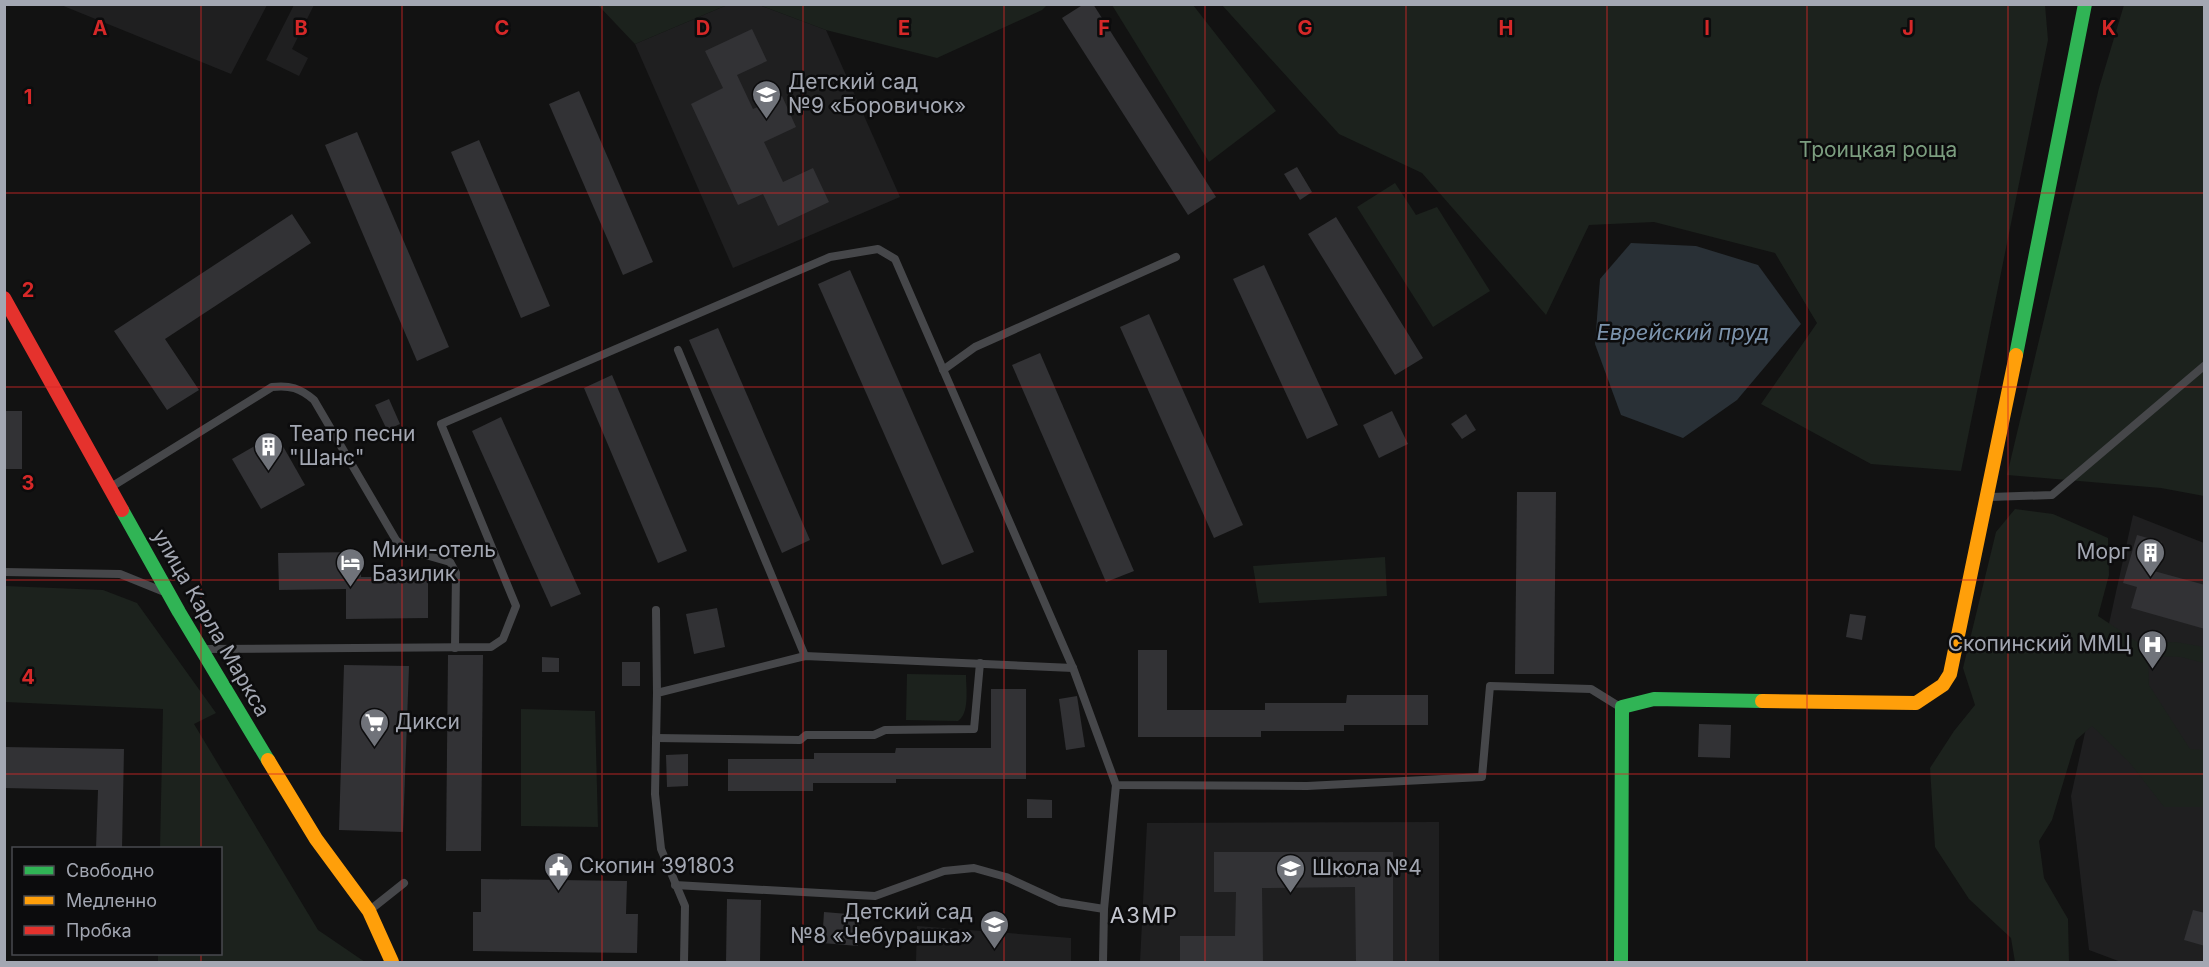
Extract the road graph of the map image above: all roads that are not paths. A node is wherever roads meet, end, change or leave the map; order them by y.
1 (2085, 4) edge
2 (1176, 257) dead end
3 (4, 298) edge
4 (678, 350) dead end
5 (2205, 366) edge
6 (943, 370) junction
7 (110, 488) junction
8 (1988, 497) junction
9 (4, 572) edge
10 (168, 594) junction
11 (656, 610) dead end
12 (455, 648) junction
13 (201, 649) junction
14 (805, 656) junction
15 (980, 663) junction
16 (1073, 668) junction
17 (657, 693) junction
18 (1622, 707) junction
19 (656, 738) junction
20 (1116, 785) junction
21 (404, 883) dead end
22 (675, 885) junction
23 (1104, 909) junction
24 (369, 911) junction
25 (392, 963) edge
26 (684, 963) edge
27 (1103, 963) edge
28 (1621, 963) edge

1 - 8 street
2 - 6 lane
3 - 7 street, улица Карла Маркса
4 - 14 lane
5 - 8 lane
6 - 12 lane
6 - 16 lane
7 - 10 street, улица Карла Маркса
7 - 12 lane
8 - 18 street
9 - 10 lane
10 - 13 street, улица Карла Маркса
11 - 17 lane
12 - 13 lane
13 - 24 street, улица Карла Маркса
14 - 15 lane
14 - 17 lane
15 - 16 lane
15 - 19 lane
16 - 20 lane
17 - 19 lane
18 - 20 lane
18 - 28 street
19 - 22 lane
20 - 23 lane
21 - 24 lane
22 - 23 lane
22 - 26 lane
23 - 27 lane
24 - 25 street, улица Карла Маркса

